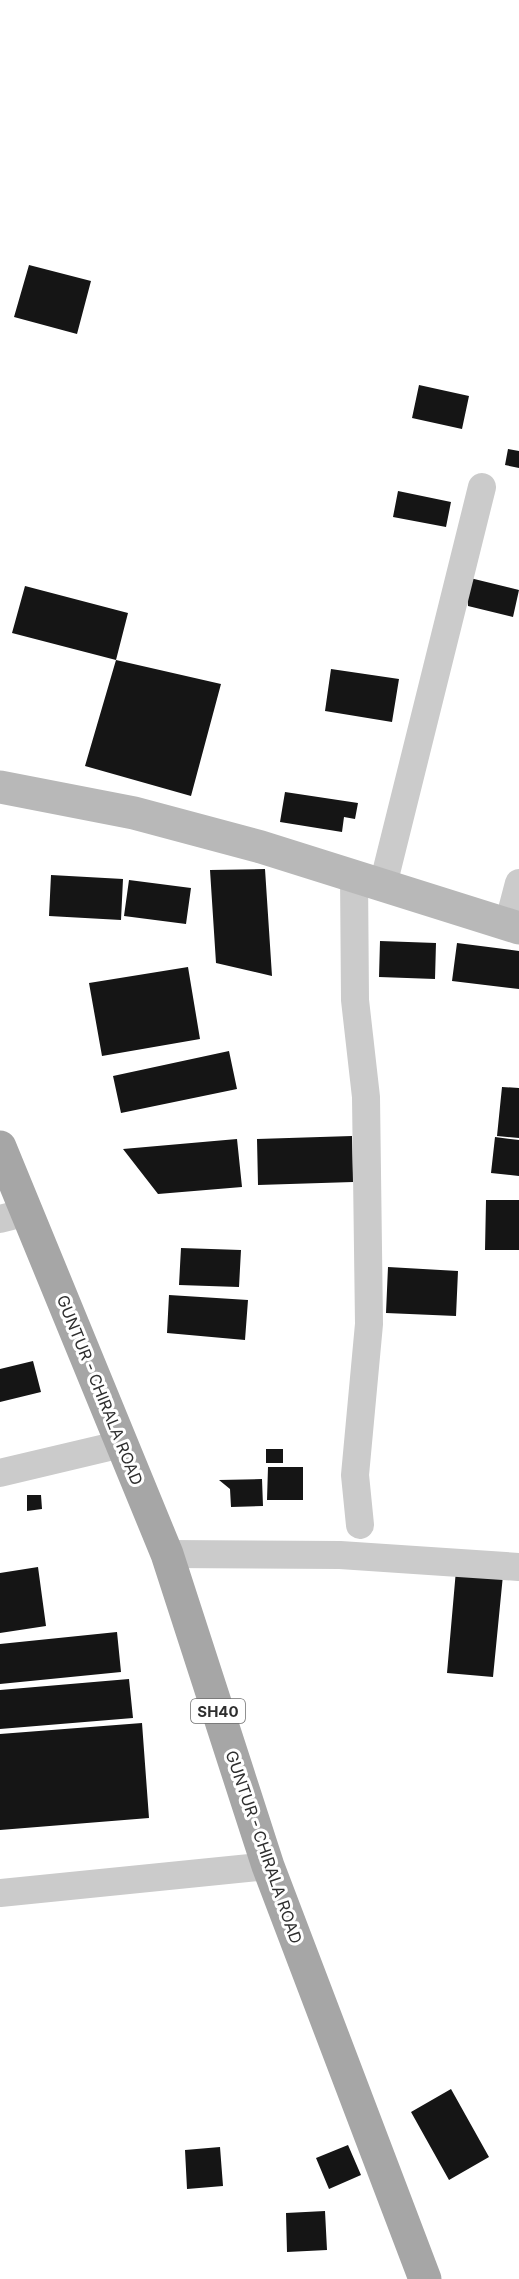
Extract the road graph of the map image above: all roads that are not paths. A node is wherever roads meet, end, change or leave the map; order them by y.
1 (482, 487) dead end
2 (0, 787) edge
3 (369, 880) junction
4 (519, 883) edge
5 (513, 926) edge
6 (0, 1147) edge
7 (14, 1216) edge
8 (122, 1444) junction
9 (0, 1473) edge
10 (360, 1525) dead end
11 (167, 1554) junction
12 (519, 1567) edge
13 (268, 1866) junction
14 (0, 1893) edge
15 (425, 2279) edge

1 - 3 street
2 - 3 street
3 - 5 street
3 - 10 street
4 - 5 street
6 - 7 main road, GUNTUR - CHIRALA ROAD / SH40
7 - 8 main road, GUNTUR - CHIRALA ROAD / SH40
8 - 9 street
8 - 11 main road, GUNTUR - CHIRALA ROAD / SH40
11 - 12 street
11 - 13 main road, GUNTUR - CHIRALA ROAD / SH40
13 - 14 street
13 - 15 main road, GUNTUR - CHIRALA ROAD / SH40

